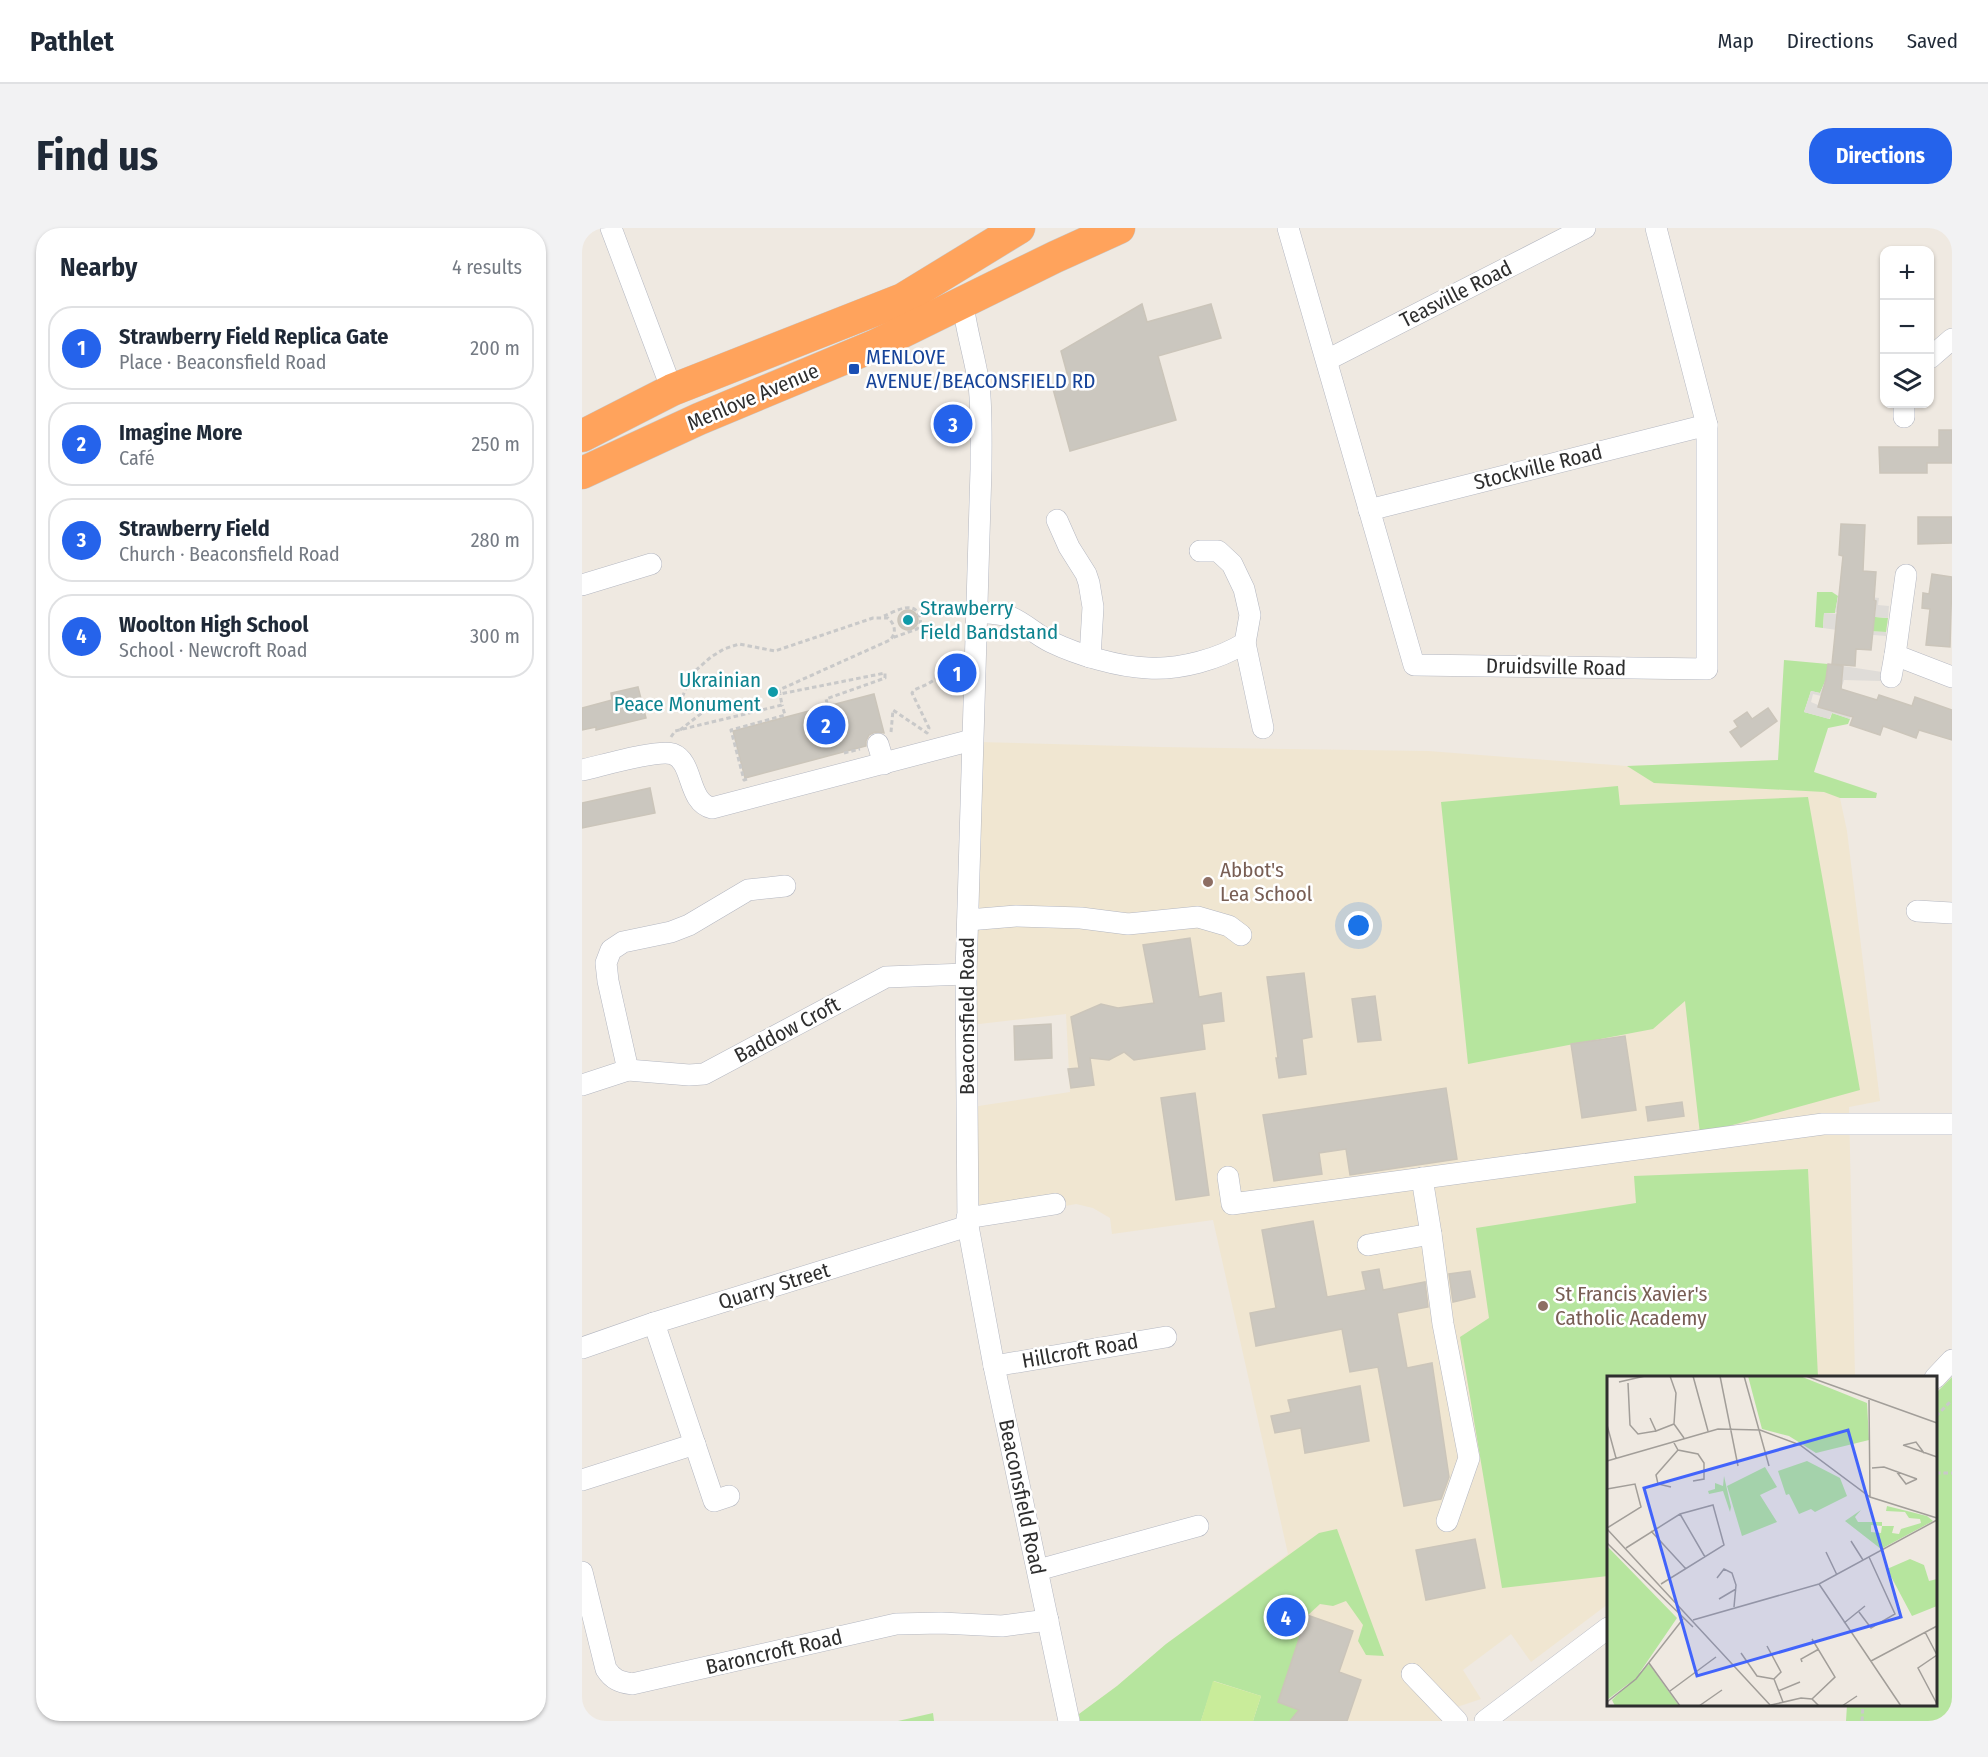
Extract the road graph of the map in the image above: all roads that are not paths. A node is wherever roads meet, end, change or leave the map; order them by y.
1 (611, 228) edge
2 (1119, 228) edge
3 (1288, 228) edge
4 (1585, 228) edge
5 (1656, 228) edge
6 (999, 233) edge
7 (1055, 257) junction
8 (903, 298) junction
9 (963, 303) junction
10 (1952, 339) edge
11 (1934, 354) edge
12 (1327, 360) junction
13 (672, 390) junction
14 (1707, 425) junction
15 (582, 436) edge
16 (582, 473) edge
17 (1369, 510) junction
18 (1057, 520) dead end
19 (1200, 551) dead end
20 (651, 564) dead end
21 (1906, 575) dead end
22 (582, 585) edge
23 (976, 612) junction
24 (1245, 643) junction
25 (1895, 654) junction
26 (1090, 657) junction
27 (1891, 677) dead end
28 (1952, 677) edge
29 (1263, 728) dead end
30 (972, 740) junction
31 (582, 770) edge
32 (785, 886) dead end
33 (1917, 911) dead end
34 (1952, 913) edge
35 (968, 920) junction
36 (1241, 935) dead end
37 (966, 974) junction
38 (628, 1070) junction
39 (582, 1085) edge
40 (1952, 1124) edge
41 (1228, 1177) dead end
42 (1422, 1178) junction
43 (1055, 1204) dead end
44 (968, 1222) junction
45 (1431, 1234) junction
46 (1368, 1245) dead end
47 (654, 1323) junction
48 (1166, 1337) dead end
49 (582, 1348) edge
50 (1952, 1360) edge
51 (994, 1366) junction
52 (1936, 1376) edge
53 (695, 1444) junction
54 (582, 1480) edge
55 (714, 1501) dead end
56 (1447, 1521) dead end
57 (1198, 1526) dead end
58 (1038, 1570) junction
59 (582, 1572) edge
60 (1048, 1620) junction
61 (1607, 1629) edge
62 (1412, 1674) dead end
63 (1069, 1721) edge
64 (1456, 1721) edge
65 (1485, 1721) edge

1 - 13 street
2 - 7 highway, Menlove Avenue
3 - 12 street, Druidsville Road
4 - 12 street, Teasville Road
5 - 14 street, Druidsville Road
6 - 7 highway
6 - 8 highway, Menlove Avenue
6 - 9 highway
7 - 9 highway, Menlove Avenue
8 - 9 highway
8 - 13 highway, Menlove Avenue
9 - 16 highway, Menlove Avenue
9 - 23 street, Beaconsfield Road
10 - 11 street
12 - 17 street, Druidsville Road
13 - 15 highway, Menlove Avenue
14 - 17 street, Stockville Road
14 - 17 street, Druidsville Road
18 - 26 street
19 - 24 street
20 - 22 street
21 - 25 street
23 - 26 street
23 - 30 street, Beaconsfield Road
24 - 26 street
24 - 29 street
25 - 27 street
25 - 28 street
30 - 31 street
30 - 35 street, Beaconsfield Road
32 - 38 street
33 - 34 street
35 - 36 street
35 - 37 street, Beaconsfield Road
37 - 38 street, Baddow Croft
37 - 44 street, Beaconsfield Road
38 - 39 street, Baddow Croft
40 - 42 street
41 - 42 street
42 - 45 street
43 - 44 street, Quarry Street
44 - 47 street, Quarry Street
44 - 51 street, Beaconsfield Road
45 - 46 street
45 - 56 street
47 - 49 street, Quarry Street
47 - 53 street
48 - 51 street, Hillcroft Road
50 - 52 street
51 - 58 street, Beaconsfield Road
53 - 54 street
53 - 55 street
57 - 58 street
58 - 60 street, Beaconsfield Road
59 - 60 street, Baroncroft Road
60 - 63 street, Beaconsfield Road
61 - 65 street
62 - 64 street

